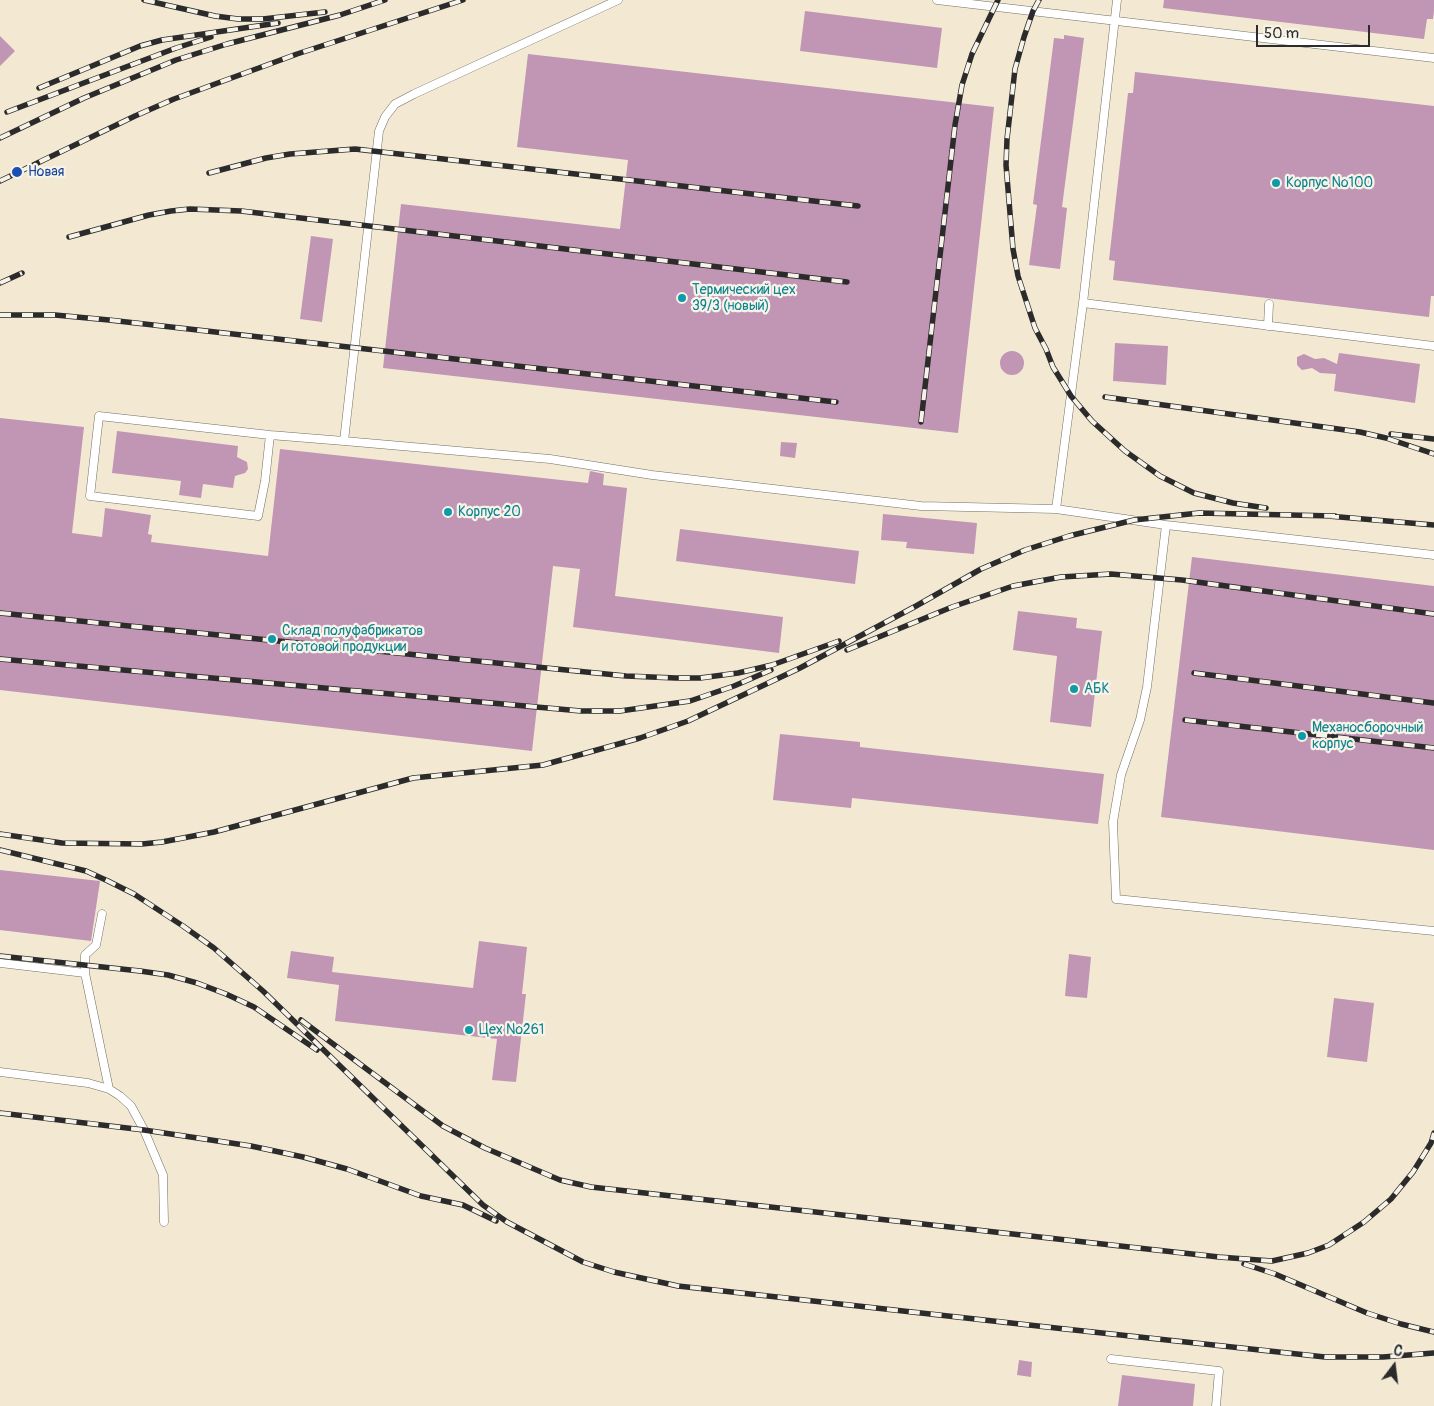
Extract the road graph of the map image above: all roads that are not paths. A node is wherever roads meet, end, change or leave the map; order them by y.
1 (618, 0) edge
2 (937, 0) edge
3 (1117, 0) edge
4 (986, 3) edge
5 (1114, 21) junction
6 (1434, 58) edge
7 (1083, 303) junction
8 (1269, 304) dead end
9 (1268, 326) junction
10 (1434, 346) edge
11 (270, 435) junction
12 (344, 440) junction
13 (1056, 509) junction
14 (1166, 525) junction
15 (1434, 555) edge
16 (102, 914) dead end
17 (1434, 931) edge
18 (0, 963) edge
19 (85, 973) junction
20 (0, 1072) edge
21 (109, 1089) junction
22 (164, 1222) dead end
23 (1111, 1359) dead end
24 (1216, 1406) edge

1 - 12 lane
2 - 4 lane
3 - 5 lane
4 - 5 lane
5 - 6 lane
5 - 7 lane
7 - 9 lane
7 - 13 lane
8 - 9 lane
9 - 10 lane
11 - 11 lane
11 - 12 lane
12 - 13 lane
13 - 14 lane
14 - 15 lane
14 - 17 lane
16 - 19 lane
18 - 19 lane
19 - 21 lane
20 - 21 lane
21 - 22 lane
23 - 24 lane

